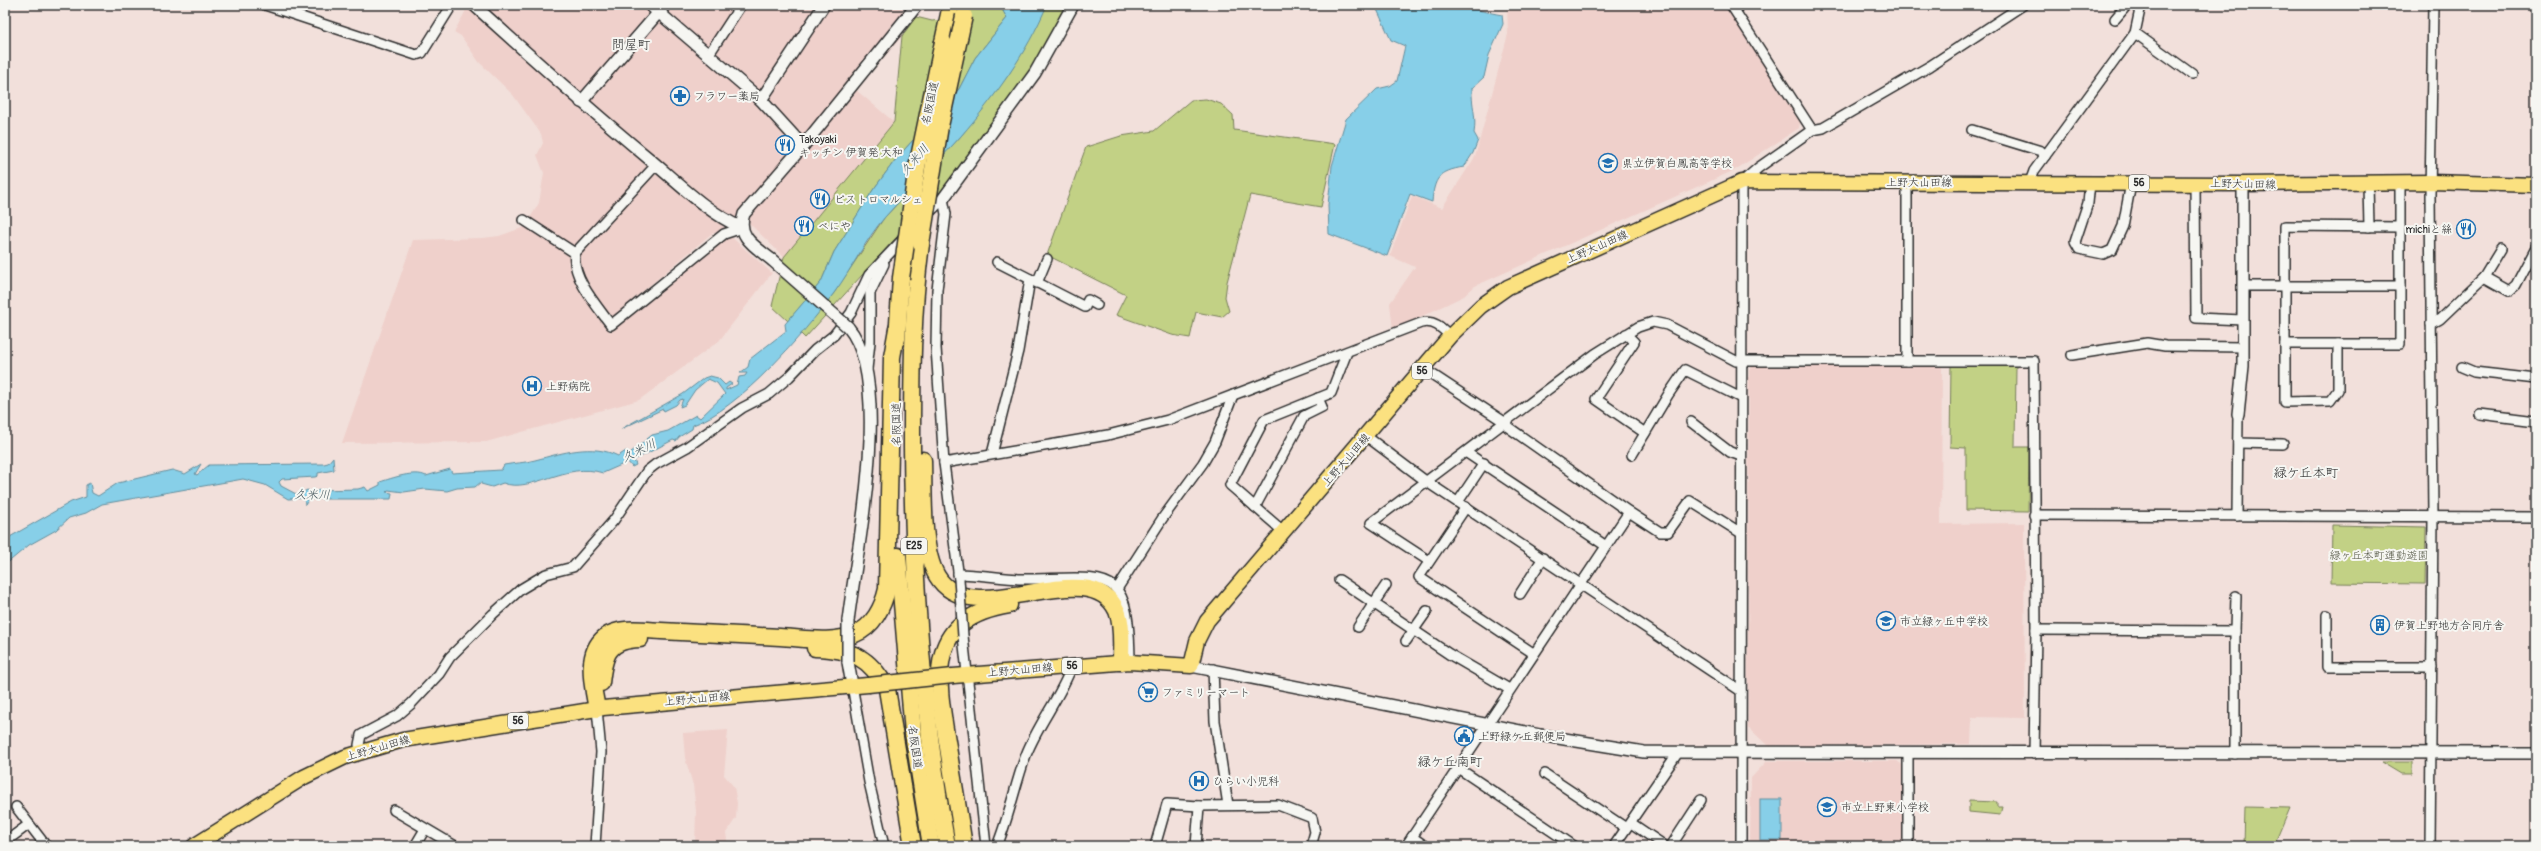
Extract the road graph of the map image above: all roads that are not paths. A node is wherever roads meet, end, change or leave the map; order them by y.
1 (265, 5) edge
2 (452, 5) edge
3 (474, 5) edge
4 (650, 5) edge
5 (741, 5) edge
6 (824, 5) edge
7 (917, 5) edge
8 (952, 5) edge
9 (1072, 5) edge
10 (1731, 5) edge
11 (2024, 5) edge
12 (2127, 5) edge
13 (2141, 5) edge
14 (2433, 5) edge
15 (663, 9) edge
16 (966, 10) edge
17 (2115, 19) dead end
18 (2135, 33) junction
19 (709, 54) junction
20 (2192, 74) dead end
21 (761, 100) junction
22 (581, 102) junction
23 (1812, 130) junction
24 (1972, 130) dead end
25 (803, 146) junction
26 (2045, 156) junction
27 (656, 165) junction
28 (1907, 181) junction
29 (1742, 182) junction
30 (2030, 182) junction
31 (2431, 182) junction
32 (2090, 183) junction
33 (2131, 183) junction
34 (2195, 183) junction
35 (2400, 183) junction
36 (2243, 184) junction
37 (2368, 184) junction
38 (2536, 185) edge
39 (943, 199) junction
40 (524, 220) dead end
41 (2368, 227) junction
42 (2400, 227) junction
43 (742, 228) junction
44 (2536, 246) edge
45 (2501, 249) dead end
46 (892, 250) junction
47 (575, 253) junction
48 (1047, 259) dead end
49 (997, 262) dead end
50 (2484, 277) junction
51 (1033, 281) junction
52 (2243, 286) junction
53 (2285, 286) junction
54 (2400, 286) junction
55 (1098, 305) dead end
56 (914, 314) junction
57 (2242, 320) junction
58 (2431, 324) junction
59 (897, 329) junction
60 (1626, 334) junction
61 (1450, 336) junction
62 (2285, 344) junction
63 (2338, 344) junction
64 (2242, 347) junction
65 (1347, 352) junction
66 (2072, 356) dead end
67 (1741, 361) junction
68 (1907, 361) junction
69 (2462, 367) dead end
70 (1424, 369) junction
71 (866, 378) junction
72 (2536, 379) edge
73 (1233, 395) junction
74 (1318, 398) junction
75 (1741, 398) junction
76 (2238, 414) joint
77 (2480, 414) dead end
78 (2536, 421) edge
79 (1691, 422) dead end
80 (1506, 423) junction
81 (1645, 432) junction
82 (1366, 436) junction
83 (2238, 443) junction
84 (2283, 444) dead end
85 (1467, 452) junction
86 (992, 454) junction
87 (1632, 455) dead end
88 (1741, 456) junction
89 (944, 463) junction
90 (1484, 463) junction
91 (1427, 482) junction
92 (1458, 502) junction
93 (1255, 507) junction
94 (1466, 507) junction
95 (1629, 512) junction
96 (2034, 515) junction
97 (2237, 516) junction
98 (2433, 516) junction
99 (2536, 517) edge
100 (1284, 532) junction
101 (1741, 534) junction
102 (1606, 546) junction
103 (1543, 558) junction
104 (1429, 561) junction
105 (958, 577) junction
106 (1339, 580) dead end
107 (1582, 584) junction
108 (1386, 585) dead end
109 (1118, 589) junction
110 (1520, 594) dead end
111 (2236, 596) dead end
112 (1374, 603) junction
113 (1427, 610) dead end
114 (2327, 615) dead end
115 (1358, 627) dead end
116 (1414, 630) junction
117 (2036, 630) junction
118 (2235, 631) junction
119 (1406, 641) dead end
120 (1533, 653) junction
121 (1121, 662) junction
122 (1072, 666) junction
123 (1191, 666) junction
124 (2432, 667) junction
125 (1213, 668) junction
126 (960, 675) junction
127 (852, 685) junction
128 (1509, 689) junction
129 (1741, 691) junction
130 (600, 708) junction
131 (1486, 724) junction
132 (361, 752) junction
133 (1742, 753) junction
134 (2536, 753) edge
135 (1678, 754) junction
136 (1908, 754) junction
137 (2034, 754) junction
138 (2235, 754) junction
139 (2431, 754) junction
140 (1458, 768) junction
141 (1545, 774) dead end
142 (1701, 800) dead end
143 (1228, 805) junction
144 (1200, 806) junction
145 (16, 807) dead end
146 (394, 810) dead end
147 (28, 825) junction
148 (1628, 826) junction
149 (425, 829) junction
150 (1412, 837) junction
151 (5, 842) edge
152 (46, 846) edge
153 (194, 846) edge
154 (415, 846) edge
155 (455, 846) edge
156 (595, 846) edge
157 (884, 846) edge
158 (913, 846) edge
159 (931, 846) edge
160 (947, 846) edge
161 (964, 846) edge
162 (986, 846) edge
163 (997, 846) edge
164 (1155, 846) edge
165 (1196, 846) edge
166 (1311, 846) edge
167 (1406, 846) edge
168 (1425, 846) edge
169 (1574, 846) edge
170 (1614, 846) edge
171 (1665, 846) edge
172 (1671, 846) edge
173 (1741, 846) edge
174 (1908, 846) edge
175 (2430, 846) edge

1 - 2 street
3 - 22 street
4 - 15 street
5 - 19 street
6 - 21 street
7 - 25 street
8 - 59 highway, 名阪国道 / E25, bridge
9 - 39 street
10 - 23 street
11 - 23 street
12 - 17 street
13 - 18 street
14 - 31 street
15 - 19 street
15 - 22 street
16 - 56 highway, 名阪国道 / E25, bridge
18 - 20 street
18 - 26 street
19 - 21 street
21 - 25 street
22 - 27 street
23 - 29 street
24 - 26 street
25 - 43 street
26 - 30 street
27 - 43 street
27 - 47 street
28 - 29 main road, 上野大山田線 / 56
28 - 30 main road, 上野大山田線 / 56
28 - 68 street
29 - 61 main road, 上野大山田線 / 56
29 - 67 street
30 - 32 main road, 上野大山田線 / 56
31 - 35 main road, 上野大山田線 / 56
31 - 38 main road, 上野大山田線 / 56
31 - 58 street
32 - 33 main road, 上野大山田線 / 56
32 - 33 street
33 - 34 main road, 上野大山田線 / 56
34 - 36 main road, 上野大山田線 / 56
34 - 57 street
35 - 37 main road, 上野大山田線 / 56
35 - 42 street
36 - 37 main road, 上野大山田線 / 56
36 - 52 street
37 - 41 street
39 - 46 street
39 - 89 street
40 - 47 street
41 - 42 street
41 - 53 street
42 - 54 street
43 - 47 street
43 - 71 street, bridge
44 - 50 street
45 - 50 street
46 - 71 street
46 - 132 street
48 - 51 street
49 - 51 street
50 - 58 street
51 - 55 street
51 - 86 street
52 - 53 street
52 - 57 street
53 - 54 street
53 - 62 street
54 - 63 street
56 - 121 highway
56 - 160 highway, 名阪国道 / E25
57 - 64 street
58 - 98 street
59 - 130 highway
59 - 159 highway, 名阪国道 / E25
60 - 67 street
60 - 80 street
60 - 81 street
61 - 65 street
61 - 70 main road, 上野大山田線 / 56
62 - 63 street
62 - 63 street
64 - 66 street
64 - 76 street
65 - 73 street
65 - 74 street
67 - 68 street
67 - 75 street
68 - 96 street
69 - 72 street
70 - 80 street
70 - 82 main road, 上野大山田線 / 56
71 - 127 street, bridge
73 - 86 street
73 - 109 street
74 - 93 street
74 - 93 street
75 - 81 street
75 - 88 street
76 - 83 street
77 - 78 street
79 - 88 street
80 - 85 street
80 - 95 street
81 - 87 street
82 - 91 street
82 - 100 main road, 上野大山田線 / 56
83 - 84 street
83 - 97 street
85 - 90 street
85 - 91 street
86 - 89 street
88 - 101 street
89 - 105 street
90 - 92 street
90 - 102 street
91 - 92 street
91 - 104 street
92 - 94 street
93 - 100 street
94 - 103 street
94 - 104 street
95 - 101 street
95 - 102 street
96 - 97 street
96 - 117 street
97 - 98 street
98 - 99 street
98 - 124 street
100 - 123 main road, 上野大山田線 / 56
101 - 129 street
102 - 107 street
103 - 107 street
103 - 110 street
104 - 120 street
105 - 109 street
105 - 126 street, bridge
106 - 112 street
107 - 120 street
107 - 129 street
108 - 112 street
109 - 121 street
111 - 118 street
112 - 115 street
112 - 116 street
113 - 116 street
114 - 124 street
116 - 119 street
116 - 128 street
117 - 118 street
117 - 137 street
118 - 138 street
120 - 128 street
121 - 122 main road, 上野大山田線 / 56
121 - 123 main road, 上野大山田線 / 56
121 - 161 highway
122 - 126 main road, 上野大山田線 / 56
122 - 163 street
123 - 125 street
124 - 139 street
125 - 131 street
125 - 143 street
126 - 127 main road, 上野大山田線 / 56, bridge
126 - 162 street
127 - 130 main road, 上野大山田線 / 56
127 - 157 street
128 - 131 street
129 - 133 street
130 - 132 main road, 上野大山田線 / 56
130 - 156 street
130 - 158 highway
131 - 135 street
131 - 140 street
132 - 153 main road, 上野大山田線 / 56
133 - 135 street
133 - 136 street
133 - 173 street
134 - 139 street
135 - 148 street
136 - 137 street
136 - 174 street
137 - 138 street
138 - 139 street
139 - 175 street
140 - 150 street
140 - 169 street
141 - 148 street
142 - 172 street
143 - 144 street
143 - 166 street
144 - 164 street
144 - 165 street
145 - 147 street
146 - 149 street
147 - 151 street
147 - 152 street
148 - 170 street
148 - 171 street
149 - 154 street
149 - 155 street
150 - 167 street
150 - 168 street

